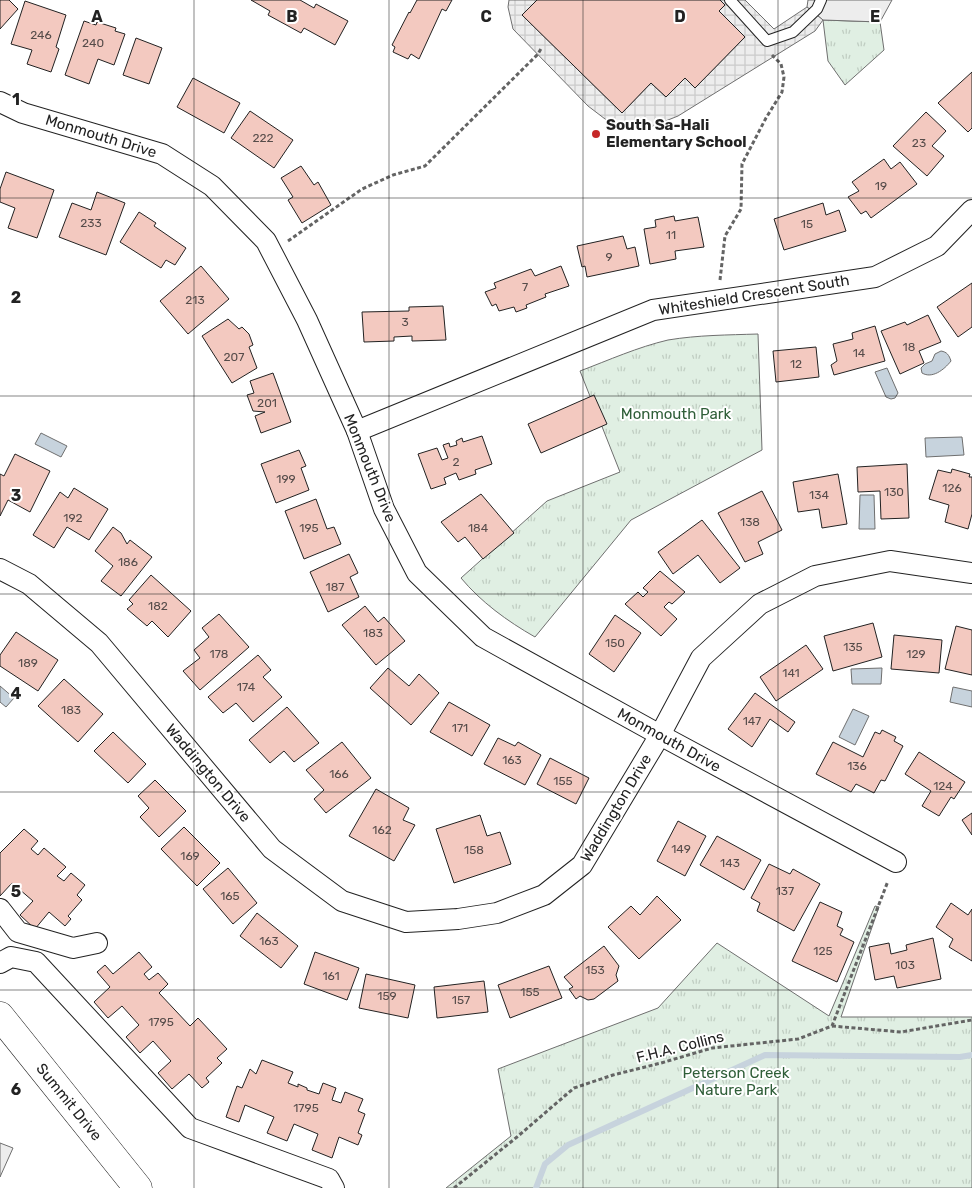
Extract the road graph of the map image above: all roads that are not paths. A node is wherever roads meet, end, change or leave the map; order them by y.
1 (730, 0) edge
2 (821, 0) edge
3 (0, 102) edge
4 (972, 210) edge
5 (357, 431) junction
6 (0, 569) edge
7 (972, 573) edge
8 (660, 735) junction
9 (896, 862) road end
10 (0, 909) edge
11 (97, 943) dead end
12 (0, 964) edge
13 (0, 1016) edge
14 (138, 1188) edge
15 (334, 1188) edge

1 - 2 lane
3 - 5 street, Monmouth Drive
4 - 5 street, Whiteshield Crescent South
5 - 8 street, Monmouth Drive
6 - 8 street, Waddington Drive
7 - 8 street, Waddington Drive
8 - 9 street, Monmouth Drive
10 - 11 street
12 - 15 street
13 - 14 main road, Summit Drive

